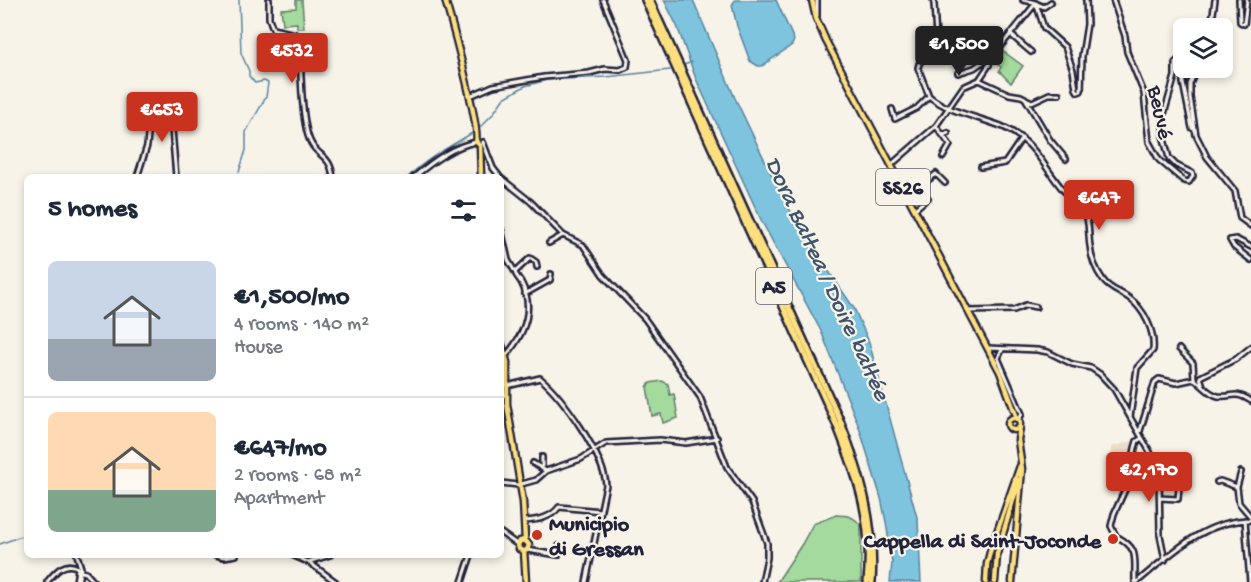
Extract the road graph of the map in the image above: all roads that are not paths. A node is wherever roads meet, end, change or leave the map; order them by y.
1 (269, 0) edge
2 (445, 0) edge
3 (603, 0) edge
4 (645, 0) edge
5 (650, 0) edge
6 (812, 0) edge
7 (817, 0) edge
8 (933, 0) edge
9 (1023, 0) edge
10 (1086, 0) edge
11 (1113, 0) edge
12 (1215, 0) edge
13 (1239, 0) edge
14 (1247, 0) edge
15 (1051, 2) dead end
16 (1036, 3) junction
17 (816, 18) junction
18 (1212, 18) edge
19 (1010, 34) junction
20 (1031, 52) dead end
21 (991, 58) junction
22 (958, 73) dead end
23 (1193, 78) edge
24 (979, 80) junction
25 (1059, 94) dead end
26 (929, 96) junction
27 (469, 97) junction
28 (1025, 98) junction
29 (949, 107) junction
30 (892, 109) dead end
31 (936, 126) junction
32 (1195, 130) junction
33 (948, 133) dead end
34 (943, 135) junction
35 (1022, 138) junction
36 (479, 141) junction
37 (943, 157) dead end
38 (1066, 159) dead end
39 (891, 165) junction
40 (981, 167) dead end
41 (138, 174) edge
42 (176, 174) edge
43 (332, 174) edge
44 (418, 174) edge
45 (481, 174) edge
46 (497, 174) edge
47 (504, 181) edge
48 (945, 183) dead end
49 (907, 196) junction
50 (928, 198) dead end
51 (915, 209) junction
52 (1250, 226) edge
53 (563, 235) junction
54 (504, 242) edge
55 (549, 243) dead end
56 (1251, 247) edge
57 (1251, 260) edge
58 (537, 267) dead end
59 (515, 272) junction
60 (552, 274) dead end
61 (525, 294) junction
62 (1036, 307) dead end
63 (968, 311) junction
64 (1251, 347) edge
65 (988, 348) junction
66 (1179, 349) dead end
67 (1002, 350) junction
68 (504, 361) edge
69 (1194, 379) junction
70 (1203, 388) junction
71 (507, 389) junction
72 (504, 394) edge
73 (1251, 401) edge
74 (1012, 405) junction
75 (1130, 417) junction
76 (1010, 419) junction
77 (1018, 419) junction
78 (1020, 427) junction
79 (1012, 430) junction
80 (1140, 432) junction
81 (717, 438) junction
82 (1142, 438) junction
83 (1018, 440) junction
84 (593, 450) junction
85 (542, 457) dead end
86 (1021, 462) junction
87 (533, 463) dead end
88 (542, 468) junction
89 (546, 471) junction
90 (1241, 472) dead end
91 (504, 482) edge
92 (1217, 482) dead end
93 (520, 484) junction
94 (1179, 487) dead end
95 (1237, 487) junction
96 (1160, 498) junction
97 (601, 511) junction
98 (1251, 518) edge
99 (1245, 520) junction
100 (525, 521) junction
101 (504, 535) edge
102 (525, 540) junction
103 (518, 545) junction
104 (559, 546) dead end
105 (526, 550) junction
106 (78, 558) edge
107 (299, 558) edge
108 (321, 558) edge
109 (470, 558) edge
110 (1165, 558) junction
111 (308, 562) junction
112 (81, 572) junction
113 (47, 582) edge
114 (77, 582) edge
115 (94, 582) edge
116 (336, 582) edge
117 (462, 582) edge
118 (526, 582) edge
119 (586, 582) edge
120 (762, 582) edge
121 (869, 582) edge
122 (986, 582) edge
123 (995, 582) edge
124 (1012, 582) edge
125 (1136, 582) edge
126 (1250, 582) edge

1 - 43 street
2 - 27 main road
3 - 27 street
4 - 121 highway, A5
5 - 121 highway, A5
6 - 17 main road, SS26
7 - 17 street
8 - 26 street
9 - 16 street
10 - 16 street
11 - 32 street, Beuvé
12 - 18 street
13 - 14 street
15 - 16 street
16 - 19 street
17 - 39 main road, SS26
19 - 20 street
19 - 21 street
21 - 22 street
21 - 24 street
23 - 32 street
24 - 28 street
24 - 29 street
25 - 28 street
26 - 29 street
26 - 30 street
27 - 36 main road
28 - 38 street
29 - 31 street
29 - 35 street
31 - 34 street
31 - 39 street
32 - 52 street
33 - 34 street
34 - 37 street
35 - 40 street
35 - 75 street
36 - 44 street
36 - 45 main road
36 - 46 street
39 - 49 main road, SS26
41 - 42 street
47 - 53 street
48 - 49 street
49 - 51 main road, SS26
50 - 51 street
51 - 63 main road, SS26
53 - 55 street
53 - 81 street
54 - 59 street
56 - 57 street
58 - 59 street
59 - 61 street
60 - 61 street
61 - 68 street
62 - 63 street
63 - 65 main road, SS26
64 - 70 street
65 - 67 street
65 - 74 main road, SS26
66 - 69 street
67 - 75 street
67 - 77 street
68 - 71 main road
69 - 70 street
69 - 80 street
70 - 73 street
71 - 72 street
71 - 84 street
71 - 93 main road
74 - 76 main road, SS26
74 - 77 main road, SS26
75 - 80 street
76 - 77 main road
76 - 79 main road, SS26
77 - 78 main road, SS26
78 - 79 main road
78 - 83 main road, SS26
79 - 83 main road, SS26
80 - 82 street
81 - 84 street
81 - 120 street
82 - 96 street
82 - 125 street
83 - 86 main road, SS26
84 - 89 street
84 - 97 street
85 - 88 street
86 - 122 main road
86 - 123 main road, SS26
86 - 124 main road
87 - 88 street
88 - 89 street
89 - 93 street
90 - 95 street
91 - 93 street
92 - 95 street
93 - 100 main road
94 - 96 street
95 - 98 street
96 - 110 street
97 - 100 street
97 - 119 street
98 - 99 street
99 - 110 street
99 - 126 street
100 - 102 main road
101 - 103 street
102 - 103 main road
102 - 105 main road
103 - 105 main road
104 - 105 street
105 - 118 main road
106 - 112 street
107 - 111 street
108 - 111 street
109 - 117 street
110 - 125 street
111 - 116 street
112 - 114 street
112 - 115 street
113 - 114 street

